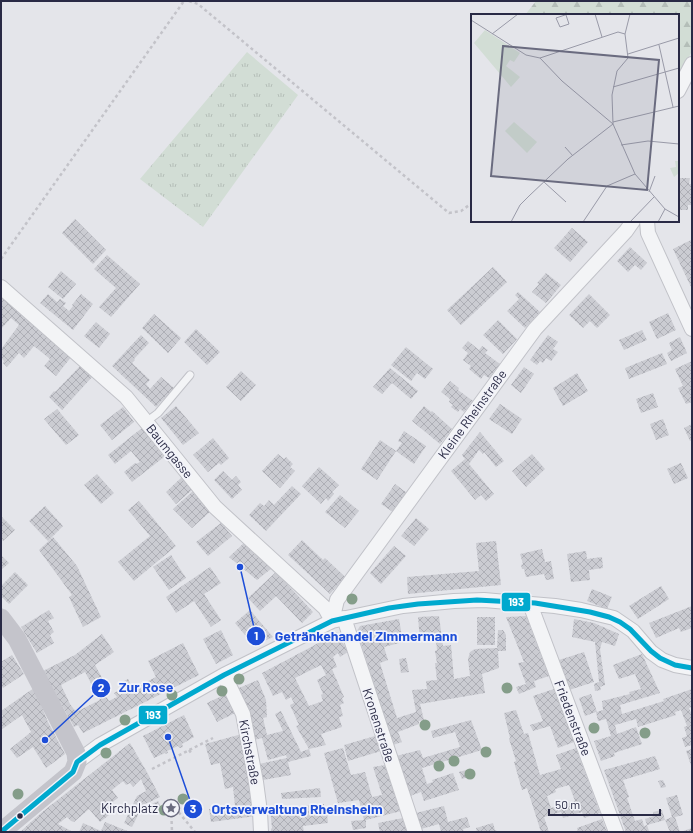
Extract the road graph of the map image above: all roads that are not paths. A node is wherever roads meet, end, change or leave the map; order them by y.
1 (692, 64) edge
2 (679, 89) edge
3 (632, 222) edge
4 (647, 222) edge
5 (1, 287) edge
6 (692, 329) edge
7 (190, 375) dead end
8 (146, 422) junction
9 (530, 604) junction
10 (1, 618) edge
11 (338, 619) junction
12 (692, 668) edge
13 (224, 675) junction
14 (77, 762) junction
15 (1, 832) edge
16 (261, 832) edge
17 (415, 832) edge
18 (616, 832) edge

1 - 2 street
3 - 11 street, Kleine Rheinstraße
4 - 6 street
5 - 8 street, Baumgasse
7 - 8 lane
8 - 11 street, Baumgasse
9 - 11 street
9 - 12 street
9 - 18 street, Friedenstraße
10 - 14 street
11 - 13 street
11 - 17 street, Kronenstraße
13 - 14 street
13 - 16 street, Kirchstraße
14 - 15 street

